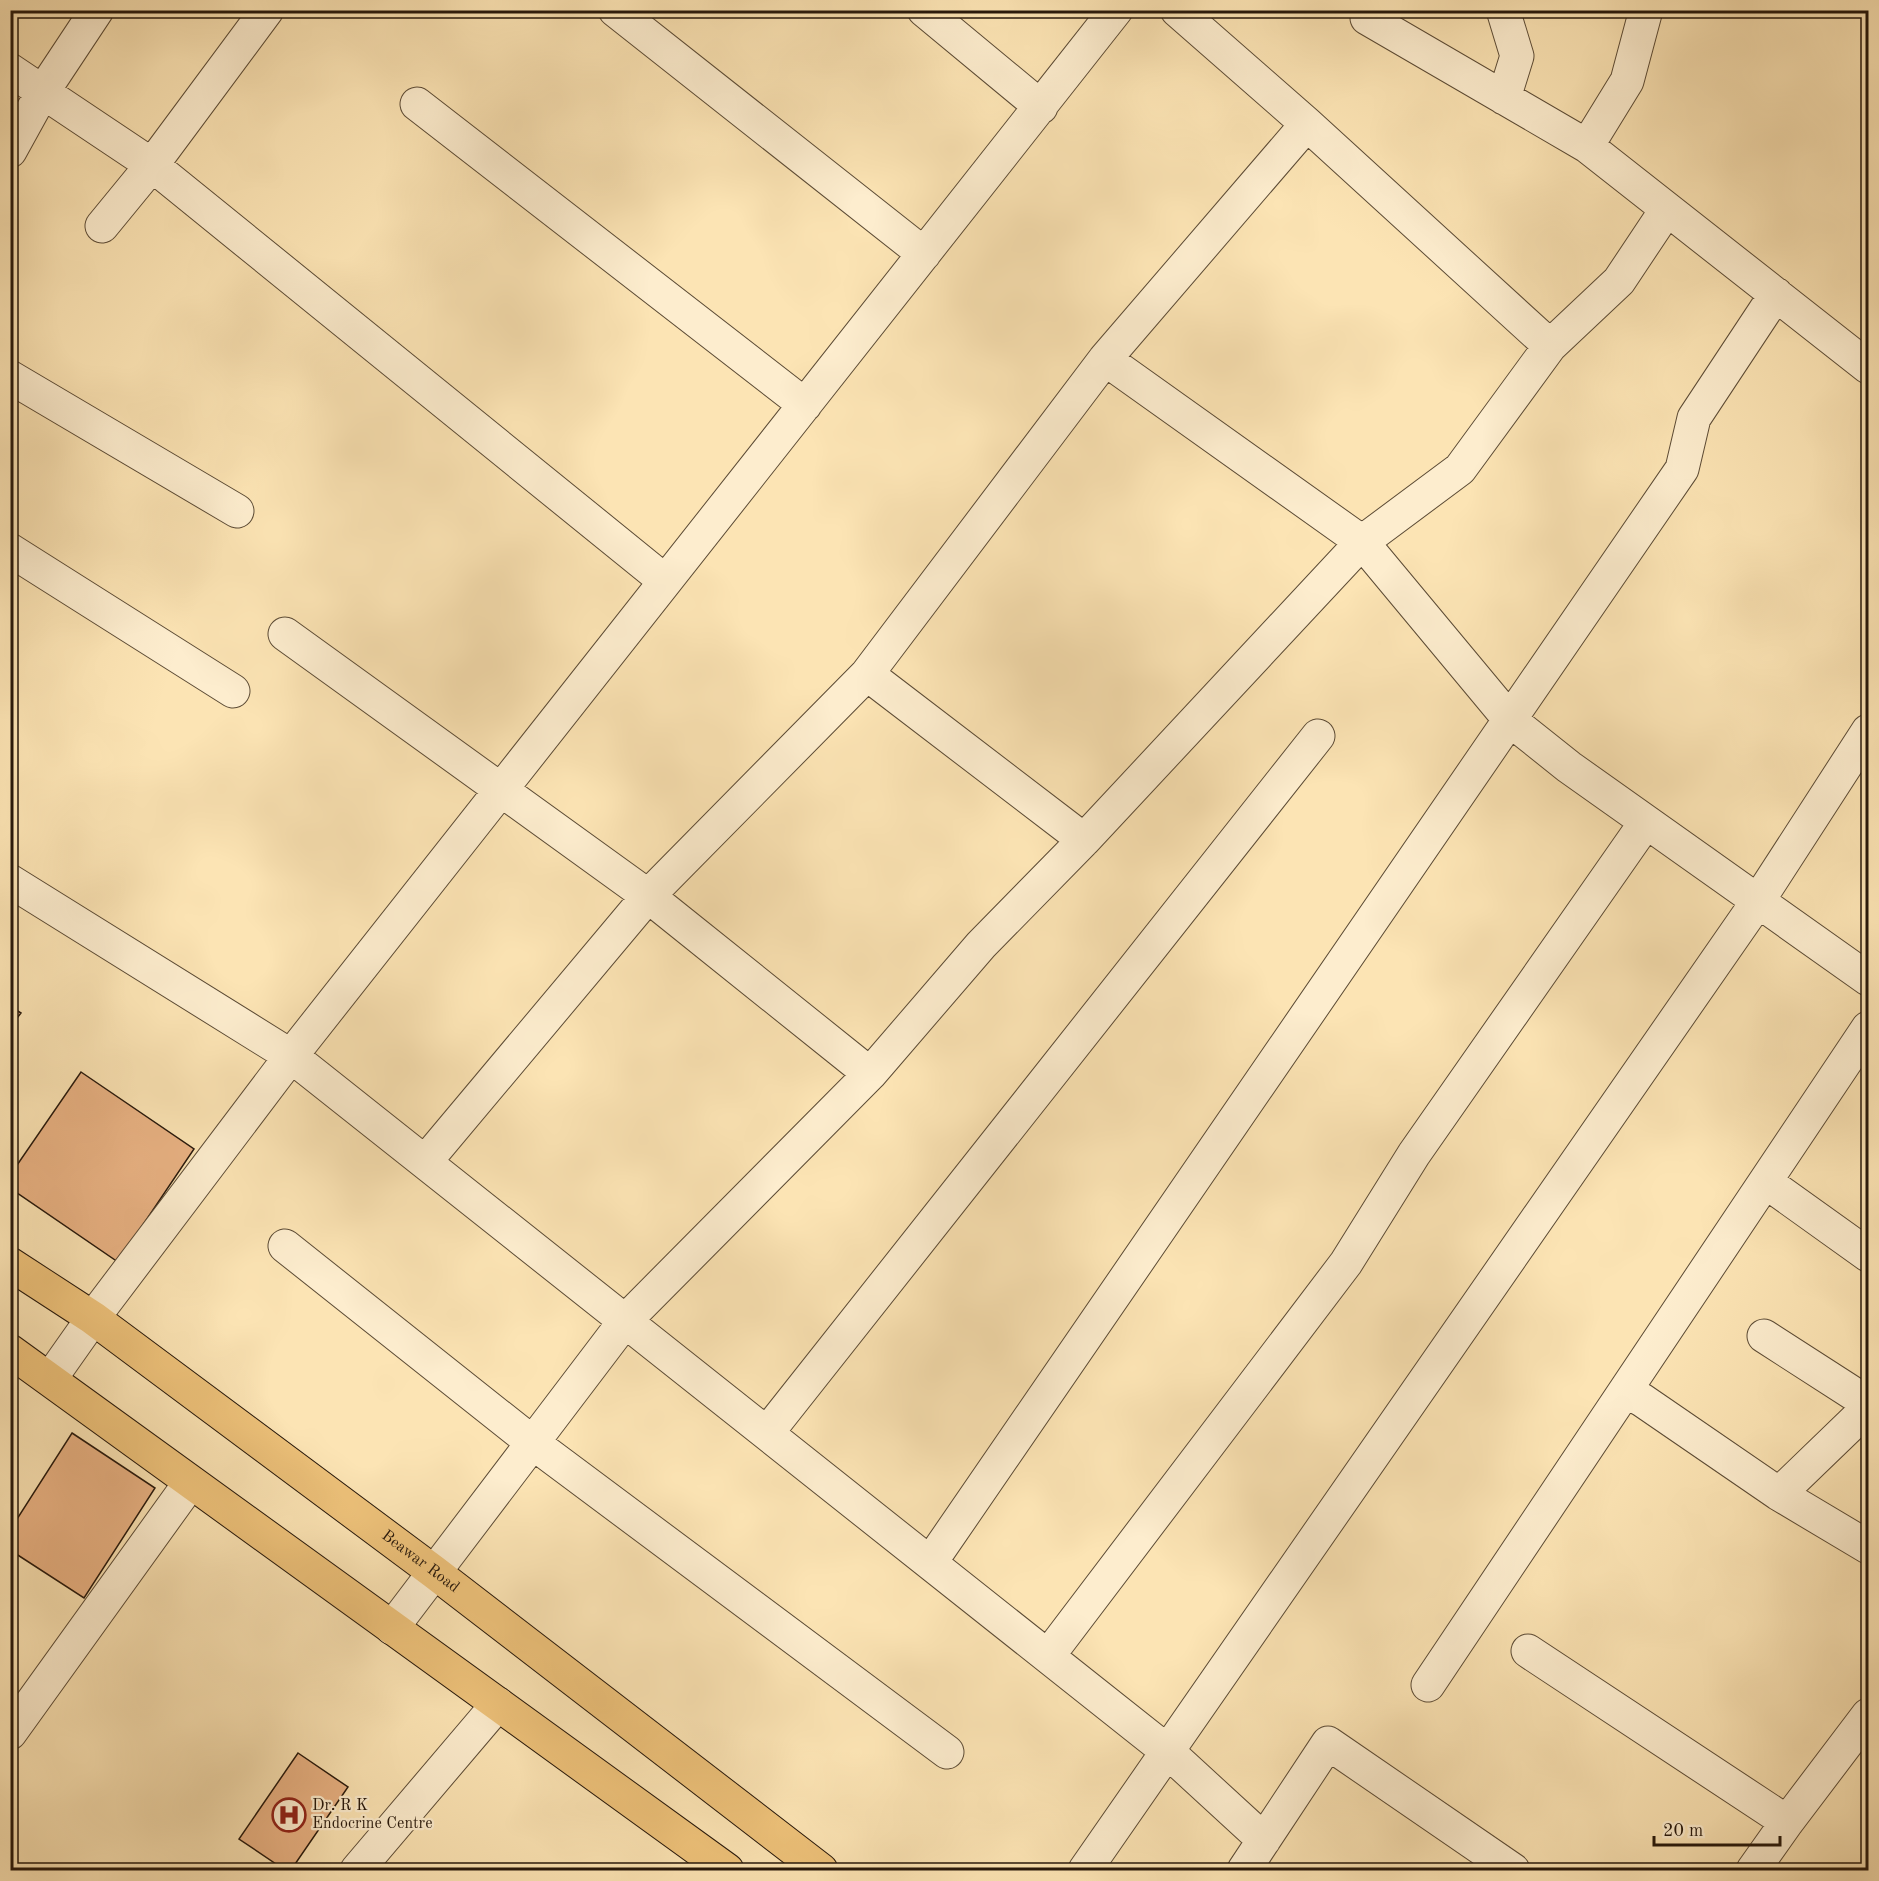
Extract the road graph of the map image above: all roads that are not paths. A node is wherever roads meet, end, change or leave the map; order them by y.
1 (97, 10) edge
2 (267, 10) edge
3 (615, 10) edge
4 (924, 10) edge
5 (1177, 10) edge
6 (1370, 10) edge
7 (1503, 10) edge
8 (1646, 10) edge
9 (1108, 13) edge
10 (10, 70) edge
11 (42, 93) junction
12 (1504, 98) junction
13 (417, 104) dead end
14 (1041, 107) junction
15 (1307, 124) junction
16 (1587, 146) junction
17 (10, 151) edge
18 (152, 165) junction
19 (1667, 209) junction
20 (102, 226) dead end
21 (924, 254) junction
22 (1776, 294) junction
23 (1550, 346) junction
24 (1105, 359) junction
25 (1869, 367) edge
26 (10, 377) edge
27 (805, 405) junction
28 (237, 511) dead end
29 (1362, 542) junction
30 (10, 550) edge
31 (665, 581) junction
32 (285, 634) dead end
33 (867, 674) junction
34 (233, 691) dead end
35 (1510, 720) junction
36 (1869, 732) edge
37 (1318, 736) dead end
38 (500, 792) junction
39 (1646, 822) junction
40 (1084, 840) junction
41 (10, 881) edge
42 (648, 896) junction
43 (1758, 902) junction
44 (1869, 979) edge
45 (1869, 1028) edge
46 (291, 1056) junction
47 (870, 1074) junction
48 (425, 1162) junction
49 (1766, 1182) junction
50 (285, 1246) dead end
51 (1869, 1255) edge
52 (10, 1264) edge
53 (93, 1318) junction
54 (625, 1321) junction
55 (1764, 1336) dead end
56 (10, 1351) edge
57 (50, 1379) junction
58 (1625, 1391) junction
59 (1869, 1403) edge
60 (1869, 1408) edge
61 (766, 1433) junction
62 (533, 1443) junction
63 (190, 1483) junction
64 (1779, 1494) junction
65 (1869, 1547) edge
66 (930, 1563) junction
67 (434, 1572) junction
68 (392, 1628) junction
69 (1528, 1651) dead end
70 (1048, 1656) junction
71 (1428, 1685) dead end
72 (498, 1704) junction
73 (1869, 1715) edge
74 (10, 1733) edge
75 (1167, 1751) junction
76 (947, 1752) dead end
77 (1787, 1822) junction
78 (1264, 1840) junction
79 (1767, 1866) edge
80 (357, 1870) edge
81 (727, 1870) edge
82 (821, 1870) edge
83 (1085, 1870) edge
84 (1244, 1870) edge
85 (1513, 1870) edge

1 - 11 street
2 - 18 street
3 - 21 street
4 - 14 street
5 - 15 street
6 - 12 street
7 - 12 street
8 - 16 street
9 - 14 street
10 - 11 street
11 - 17 street
11 - 18 street
12 - 16 street
13 - 27 street
14 - 21 street
15 - 23 street
15 - 24 street
16 - 19 street
18 - 20 street
18 - 31 street
19 - 22 street
19 - 23 street
21 - 27 street
22 - 25 street
22 - 35 street
23 - 29 street
24 - 29 street
24 - 33 street
26 - 28 street
27 - 31 street
29 - 35 street
29 - 40 street
30 - 34 street
31 - 38 street
32 - 38 street
33 - 40 street
33 - 42 street
35 - 39 street
35 - 66 street
36 - 43 street
37 - 61 street
38 - 42 street
38 - 46 street
39 - 43 street
39 - 70 street
40 - 47 street
41 - 46 street
42 - 47 street
42 - 48 street
43 - 44 street
43 - 75 street
45 - 49 street
46 - 48 street
46 - 53 street
47 - 54 street
48 - 54 street
49 - 51 street
49 - 58 street
50 - 62 street
52 - 53 main road, Beawar Road
53 - 57 street
53 - 67 main road, Beawar Road
54 - 61 street
54 - 62 street
55 - 59 street
56 - 57 main road
57 - 63 main road
58 - 64 street
58 - 71 street
60 - 64 street
61 - 66 street
62 - 67 street
62 - 76 street
63 - 68 main road
63 - 74 street
64 - 65 street
66 - 70 street
67 - 68 street
67 - 82 main road, Beawar Road
68 - 72 main road
69 - 77 street
70 - 75 street
72 - 80 street
72 - 81 main road
73 - 77 street
75 - 78 street
75 - 83 street
77 - 79 street
78 - 84 street
78 - 85 street

